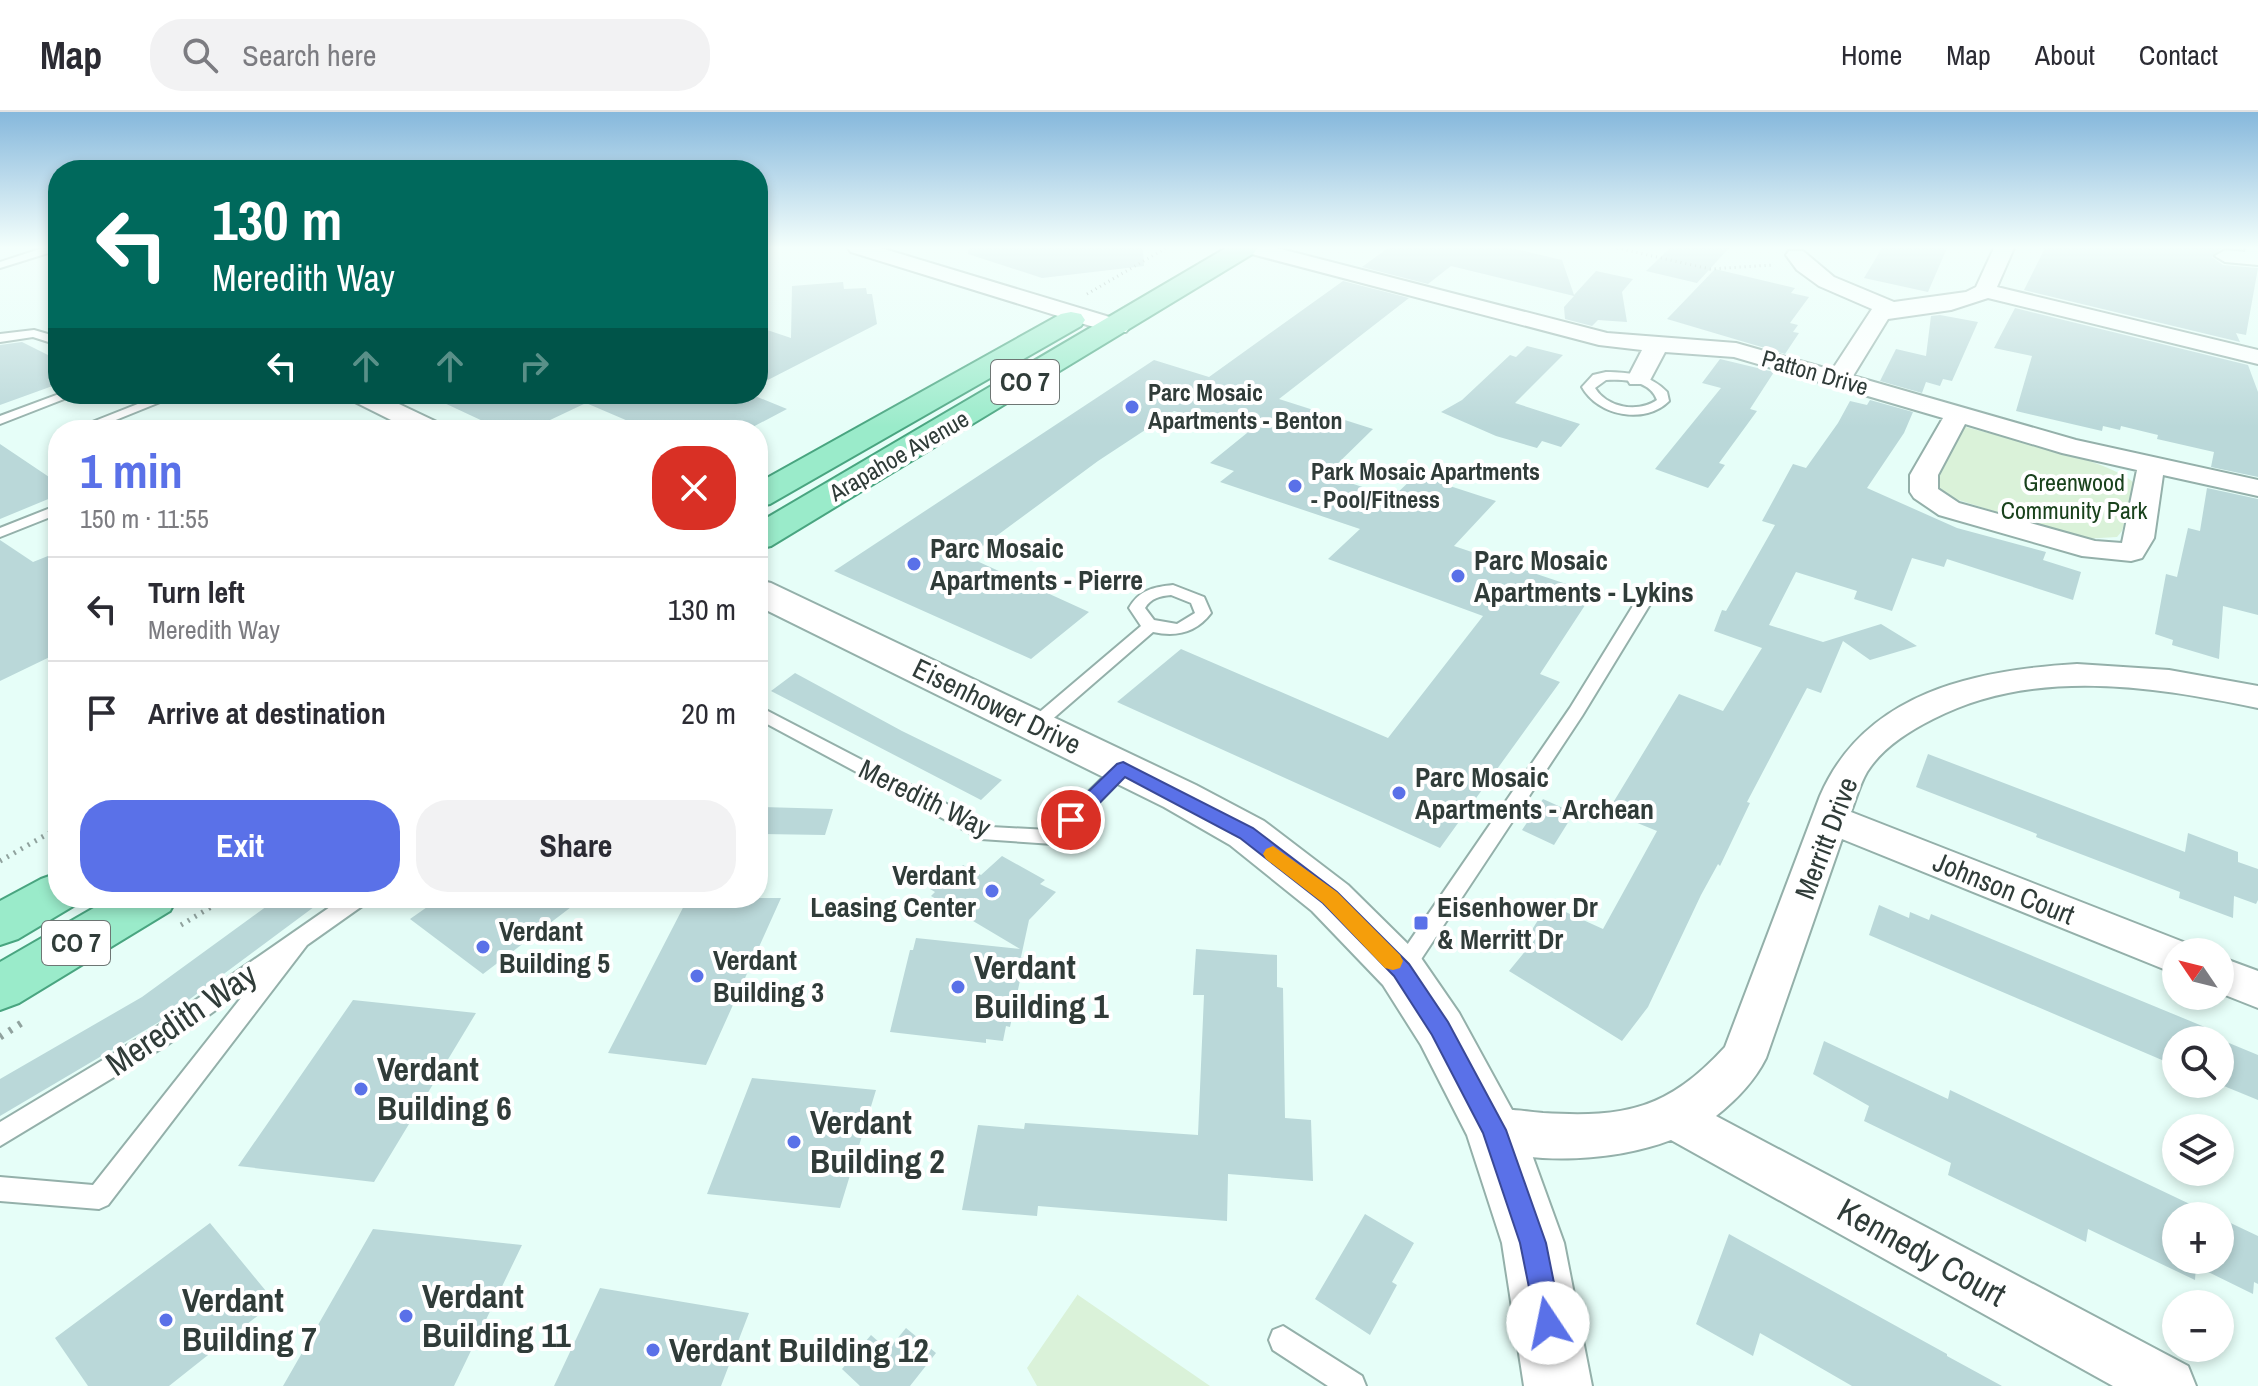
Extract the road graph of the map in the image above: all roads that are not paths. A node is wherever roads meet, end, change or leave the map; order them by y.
1 (1076, 307) edge
2 (1114, 307) edge
3 (1481, 307) edge
4 (1888, 307) edge
5 (1906, 307) edge
6 (2053, 307) edge
7 (1891, 309) junction
8 (1100, 314) junction
9 (0, 338) edge
10 (48, 338) edge
11 (1656, 344) junction
12 (2258, 357) edge
13 (1639, 379) junction
14 (1839, 379) junction
15 (48, 402) edge
16 (148, 404) edge
17 (379, 404) edge
18 (1957, 415) junction
19 (0, 420) edge
20 (105, 420) edge
21 (411, 420) edge
22 (2151, 466) junction
23 (2258, 488) edge
24 (768, 492) edge
25 (48, 513) edge
26 (768, 531) edge
27 (0, 533) edge
28 (1652, 588) dead end
29 (768, 596) edge
30 (1150, 626) dead end
31 (2258, 697) edge
32 (768, 717) edge
33 (1035, 725) junction
34 (1123, 768) junction
35 (1831, 819) junction
36 (48, 898) edge
37 (135, 908) edge
38 (343, 908) edge
39 (0, 925) edge
40 (302, 936) junction
41 (2162, 951) edge
42 (1401, 970) junction
43 (2234, 980) edge
44 (0, 988) edge
45 (2258, 990) edge
46 (1677, 1119) junction
47 (1494, 1130) junction
48 (0, 1135) edge
49 (0, 1189) edge
50 (1283, 1340) dead end
51 (1352, 1386) edge
52 (1558, 1386) edge
53 (2168, 1386) edge

1 - 8 street
2 - 8 main road, Arapahoe Avenue / CO 7
3 - 11 street, Patton Drive
4 - 7 street
5 - 7 street
6 - 12 street
7 - 14 street
8 - 24 main road, Arapahoe Avenue / CO 7
8 - 26 main road, Arapahoe Avenue / CO 7
9 - 10 lane
11 - 13 street
11 - 14 street, Patton Drive
13 - 13 lane
14 - 18 street, Patton Drive
15 - 19 lane
16 - 20 lane
17 - 21 street
18 - 22 street, Patton Drive
18 - 22 street
22 - 23 street, Patton Drive
25 - 27 lane
28 - 42 lane
29 - 33 street, Eisenhower Drive
30 - 33 lane
31 - 35 street, Merritt Drive
32 - 34 lane, Meredith Way
33 - 34 street, Eisenhower Drive
34 - 42 street, Eisenhower Drive
35 - 41 street, Johnson Court
35 - 46 street, Merritt Drive
36 - 39 main road, CO 7
37 - 44 main road, CO 7
38 - 40 lane, Meredith Way
40 - 48 lane, Meredith Way
40 - 49 lane
42 - 47 street, Eisenhower Drive
43 - 45 street
46 - 47 street, Merritt Drive
46 - 53 street, Kennedy Court
47 - 52 street, Eisenhower Drive
50 - 51 lane

